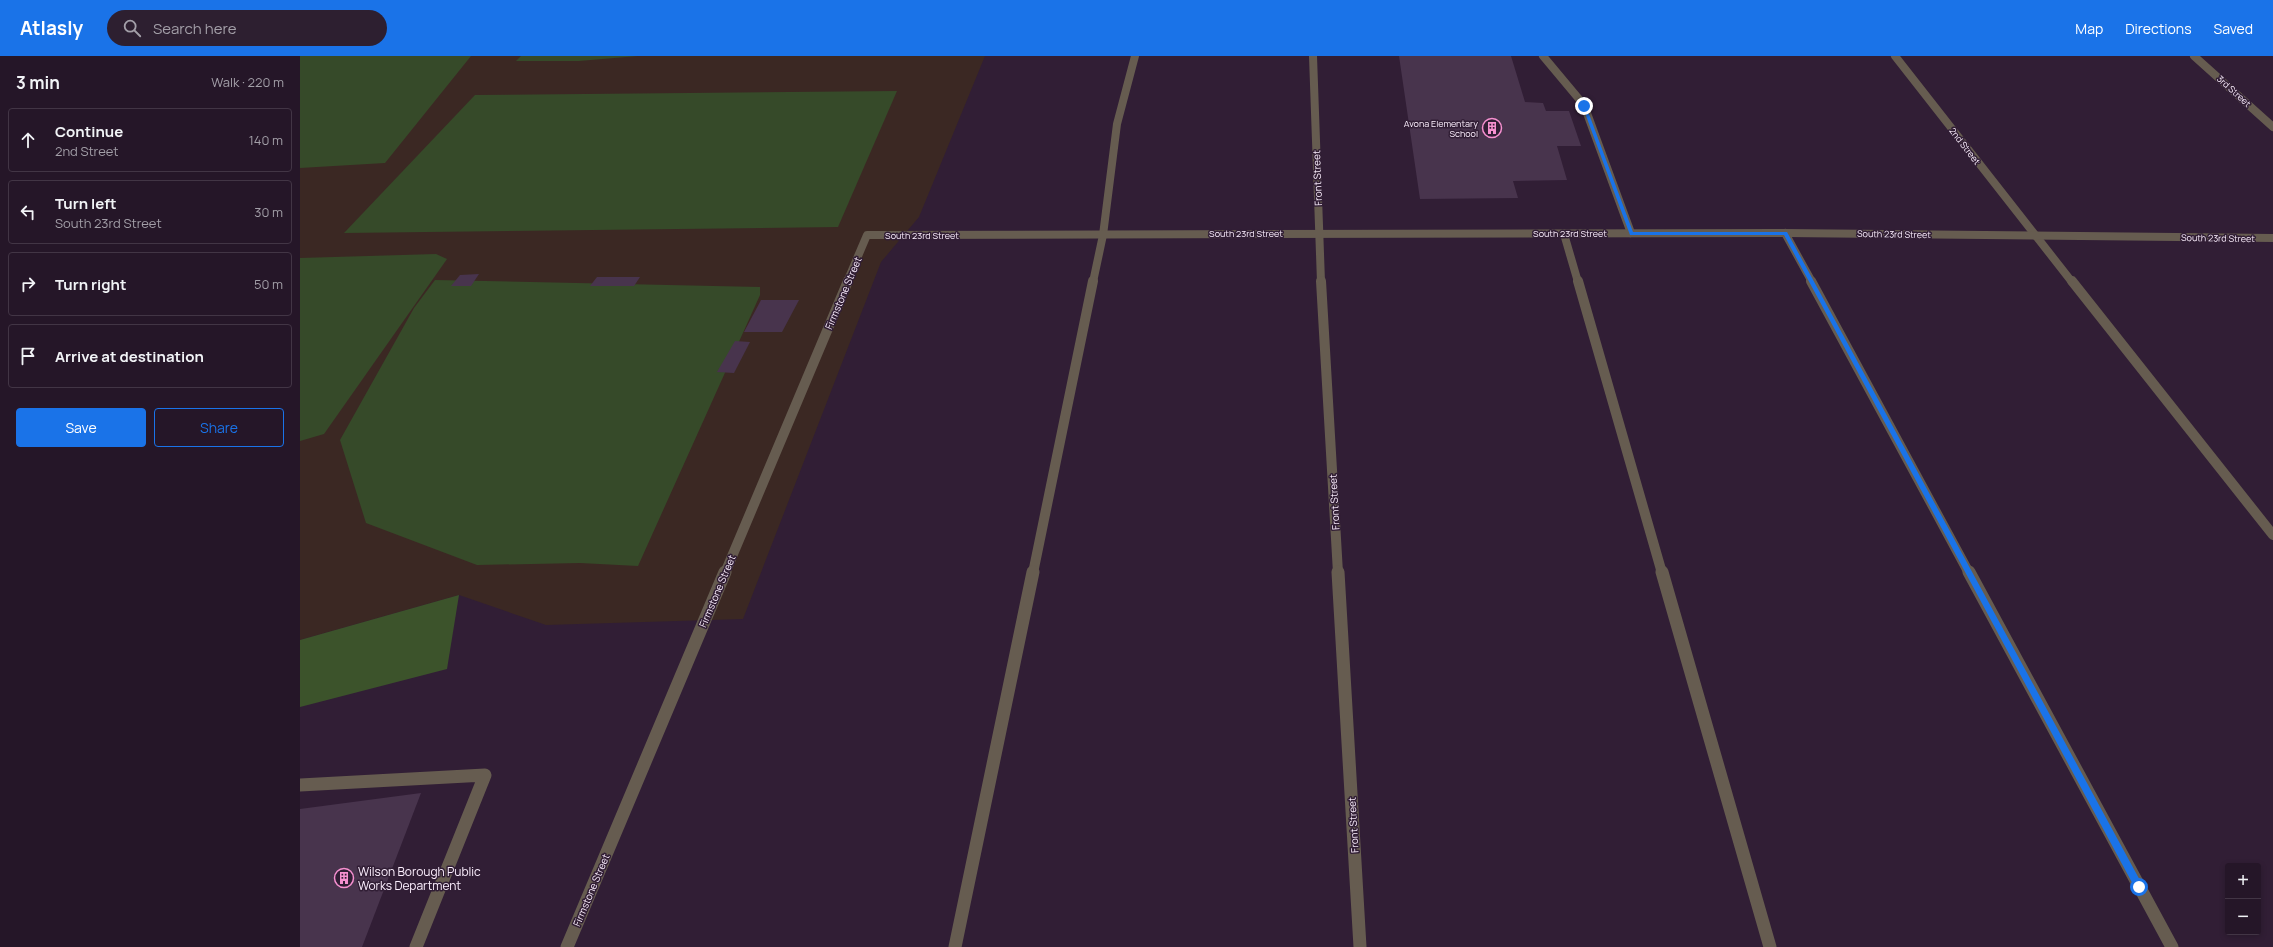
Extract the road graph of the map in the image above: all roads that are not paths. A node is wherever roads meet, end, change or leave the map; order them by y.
1 (1135, 56) edge
2 (1314, 56) edge
3 (1543, 56) edge
4 (1895, 56) edge
5 (2194, 56) edge
6 (2273, 127) edge
7 (1318, 233) junction
8 (1785, 233) junction
9 (1564, 234) junction
10 (1631, 234) junction
11 (867, 235) joint
12 (1103, 235) junction
13 (2036, 236) junction
14 (2271, 240) edge
15 (2273, 535) edge
16 (300, 785) edge
17 (416, 947) edge
18 (567, 947) edge
19 (955, 947) edge
20 (1360, 947) edge
21 (1770, 947) edge
22 (2172, 947) edge

1 - 12 street
2 - 7 street, Front Street
3 - 10 street
4 - 13 street, 2nd Street
5 - 6 street, 3rd Street
7 - 9 street, South 23rd Street
7 - 12 street, South 23rd Street
7 - 20 street, Front Street
8 - 10 street, South 23rd Street
8 - 13 street, South 23rd Street
8 - 22 street
9 - 10 street, South 23rd Street
9 - 21 street
11 - 12 street, South 23rd Street
11 - 18 street, Firmstone Street
12 - 19 street
13 - 14 street, South 23rd Street
13 - 15 street, 2nd Street
16 - 17 street

